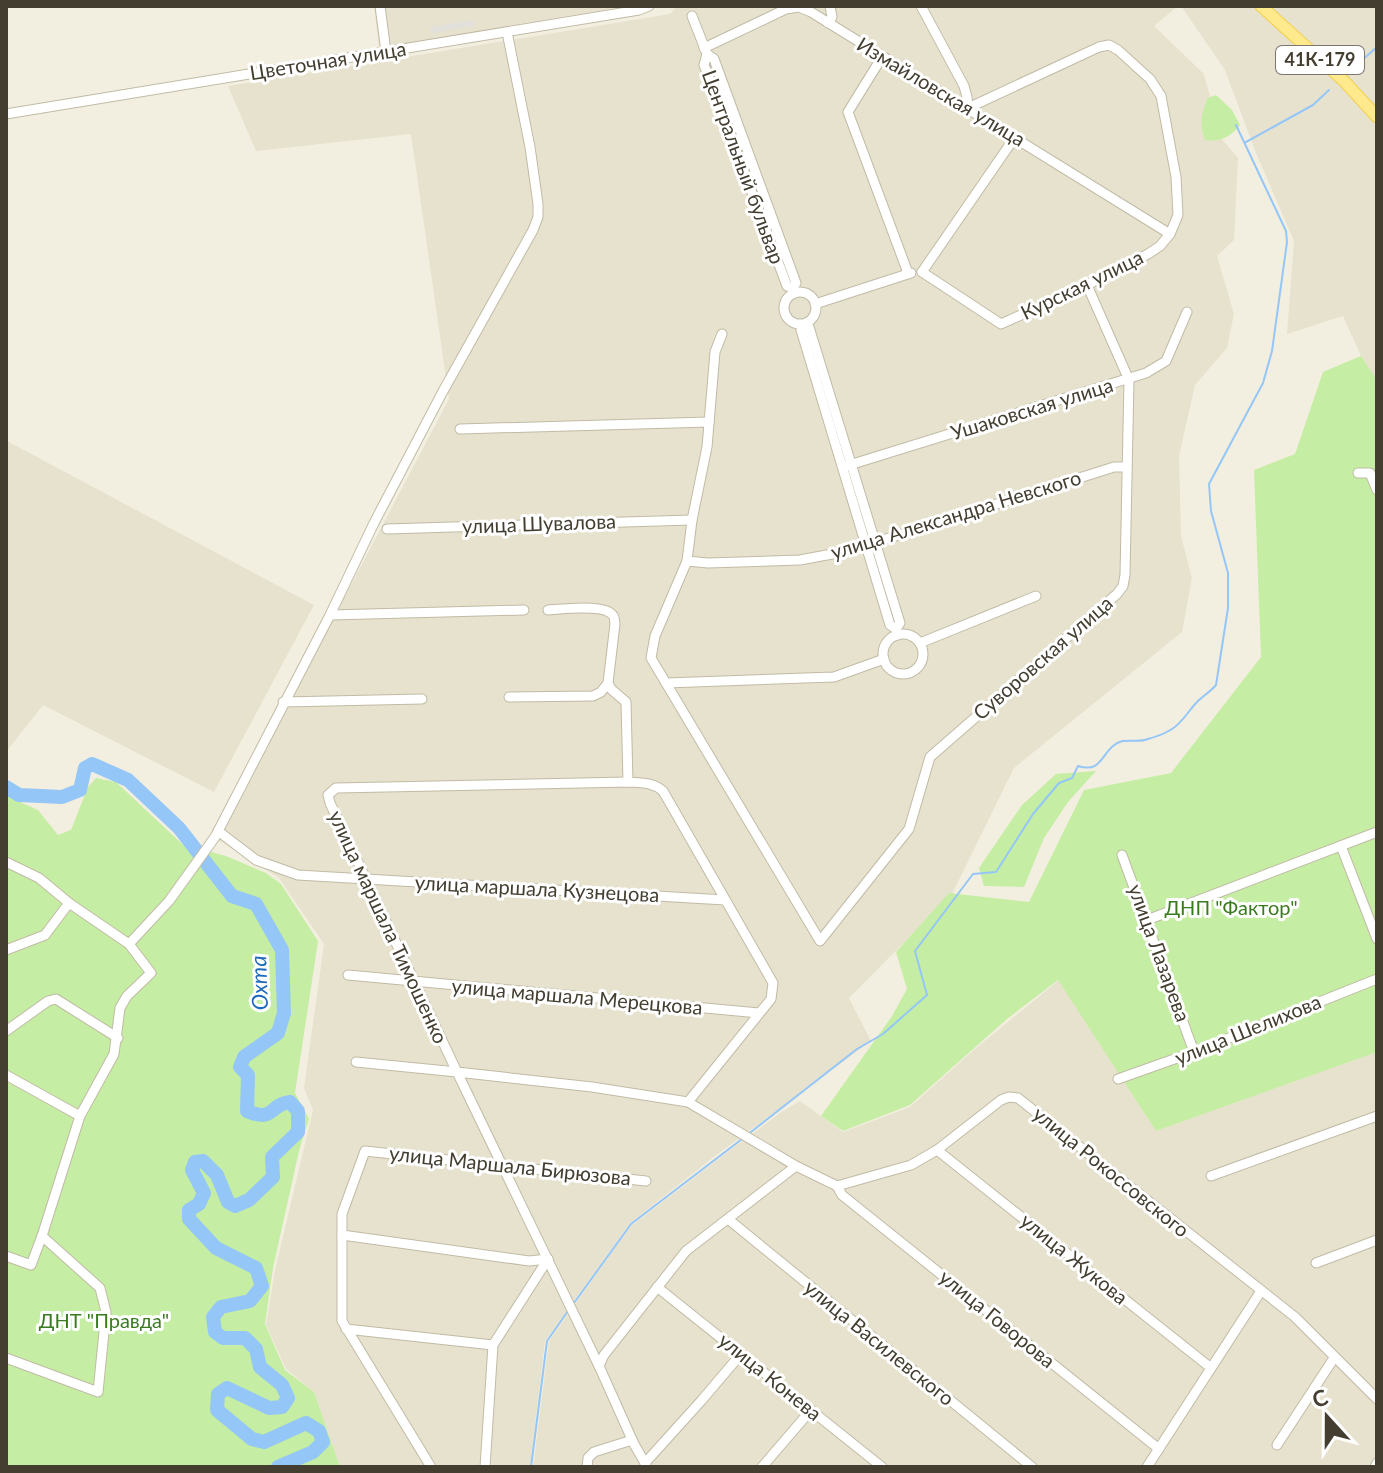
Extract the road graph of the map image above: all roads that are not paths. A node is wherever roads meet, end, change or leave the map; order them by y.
1 (380, 6) edge
2 (649, 6) edge
3 (830, 6) edge
4 (921, 6) edge
5 (1261, 6) edge
6 (692, 16) dead end
7 (828, 23) junction
8 (507, 32) junction
9 (705, 51) junction
10 (386, 52) junction
11 (882, 57) junction
12 (968, 108) junction
13 (6, 114) edge
14 (1377, 117) edge
15 (1015, 137) junction
16 (1170, 234) junction
17 (922, 272) junction
18 (908, 273) junction
19 (1087, 285) junction
20 (794, 291) junction
21 (815, 304) junction
22 (1187, 312) dead end
23 (805, 325) junction
24 (722, 334) dead end
25 (1129, 380) junction
26 (709, 422) junction
27 (460, 429) dead end
28 (847, 466) junction
29 (1127, 467) junction
30 (1358, 473) dead end
31 (1377, 490) edge
32 (692, 520) junction
33 (387, 529) dead end
34 (871, 543) junction
35 (687, 561) junction
36 (1036, 596) dead end
37 (524, 610) dead end
38 (548, 610) dead end
39 (330, 615) junction
40 (897, 632) junction
41 (920, 643) junction
42 (884, 659) junction
43 (608, 683) junction
44 (666, 683) junction
45 (620, 695) junction
46 (593, 696) junction
47 (509, 697) dead end
48 (422, 699) dead end
49 (283, 702) junction
50 (628, 782) junction
51 (1377, 832) edge
52 (216, 834) junction
53 (1341, 846) junction
54 (1122, 855) dead end
55 (6, 862) edge
56 (366, 879) junction
57 (725, 900) junction
58 (69, 903) junction
59 (1147, 920) junction
60 (1377, 939) edge
61 (129, 944) junction
62 (6, 950) edge
63 (348, 975) dead end
64 (1377, 979) edge
65 (415, 982) junction
66 (759, 1013) junction
67 (6, 1031) edge
68 (118, 1038) junction
69 (1194, 1052) junction
70 (356, 1062) dead end
71 (457, 1072) junction
72 (6, 1075) edge
73 (1118, 1079) dead end
74 (688, 1102) junction
75 (80, 1116) junction
76 (1377, 1116) edge
77 (937, 1150) junction
78 (503, 1166) junction
79 (796, 1166) junction
80 (1211, 1176) dead end
81 (646, 1181) dead end
82 (837, 1186) junction
83 (728, 1219) junction
84 (342, 1235) junction
85 (42, 1236) junction
86 (1377, 1240) edge
87 (6, 1256) edge
88 (548, 1259) junction
89 (1316, 1263) dead end
90 (657, 1287) junction
91 (1261, 1291) junction
92 (346, 1329) junction
93 (493, 1345) junction
94 (741, 1354) junction
95 (6, 1358) edge
96 (1334, 1358) junction
97 (599, 1366) junction
98 (1211, 1368) junction
99 (1377, 1399) edge
100 (811, 1410) junction
101 (632, 1440) junction
102 (1277, 1445) dead end
103 (1159, 1449) junction
104 (646, 1465) edge
105 (431, 1467) edge
106 (485, 1467) edge
107 (587, 1467) edge
108 (762, 1467) edge
109 (880, 1467) edge
110 (1032, 1467) edge
111 (1147, 1467) edge

1 - 10 street
2 - 8 street, Цветочная улица
3 - 7 street
4 - 12 street
5 - 14 main road, 41К-179
6 - 9 street, Центральный бульвар
7 - 9 street, Измайловская улица
7 - 11 street, Измайловская улица
8 - 10 street, Цветочная улица
8 - 39 street
9 - 20 street, Центральный бульвар
10 - 13 street, Цветочная улица
11 - 12 street, Измайловская улица
11 - 18 street
12 - 15 street, Измайловская улица
12 - 16 street
15 - 16 street, Измайловская улица
15 - 17 street
16 - 19 street, Курская улица
17 - 18 street
17 - 19 street, Курская улица
18 - 21 street
19 - 25 street, Суворовская улица
20 - 21 street
20 - 23 street, Центральный бульвар
21 - 23 street
22 - 25 street, Ушаковская улица
23 - 28 street, Центральный бульвар
24 - 26 street
25 - 28 street, Ушаковская улица
25 - 29 street, Суворовская улица
26 - 27 street
26 - 32 street
28 - 34 street, Центральный бульвар
29 - 34 street, улица Александра Невского
29 - 44 street, Суворовская улица
30 - 31 street
32 - 33 street, улица Шувалова
32 - 35 street
34 - 35 street, улица Александра Невского
34 - 40 street, Центральный бульвар
35 - 44 street
36 - 41 street
37 - 39 street
38 - 43 street
39 - 49 street
40 - 41 street
40 - 42 street
41 - 42 street
42 - 44 street
43 - 45 street
43 - 46 street
45 - 46 street
45 - 50 street
46 - 47 street
48 - 49 street
49 - 52 street
50 - 56 street, улица маршала Тимошенко
50 - 57 street, улица маршала Тимошенко
51 - 53 street
52 - 56 street, улица маршала Кузнецова
52 - 61 street
53 - 59 street
53 - 60 street
54 - 59 street, улица Лазарева
55 - 58 street
56 - 57 street, улица маршала Кузнецова
56 - 65 street, улица маршала Тимошенко
57 - 66 street, улица маршала Тимошенко
58 - 61 street
58 - 62 street
59 - 69 street, улица Лазарева
61 - 68 street
63 - 65 street, улица маршала Мерецкова
64 - 69 street, улица Шелихова
65 - 66 street, улица маршала Мерецкова
65 - 71 street, улица маршала Тимошенко
66 - 74 street, улица маршала Тимошенко
67 - 68 street
68 - 75 street
69 - 73 street, улица Шелихова
70 - 71 street, улица маршала Тимошенко
71 - 74 street, улица маршала Тимошенко
71 - 78 street
72 - 75 street
74 - 79 street
75 - 85 street
76 - 80 street
77 - 82 street, улица Рокоссовского
77 - 91 street, улица Рокоссовского
77 - 98 street, улица Жукова
78 - 81 street, улица Маршала Бирюзова
78 - 84 street, улица Маршала Бирюзова
78 - 88 street
79 - 82 street
79 - 83 street
82 - 103 street, улица Говорова
83 - 90 street
83 - 110 street, улица Василевского
84 - 88 street
84 - 92 street, улица Маршала Бирюзова
85 - 87 street
85 - 95 street
86 - 89 street
88 - 93 street
88 - 97 street
90 - 94 street, улица Конева
90 - 97 street
91 - 96 street, улица Рокоссовского
91 - 98 street
92 - 93 street
92 - 105 street
93 - 106 street
94 - 100 street, улица Конева
94 - 104 street
96 - 99 street, улица Рокоссовского
96 - 102 street
97 - 101 street
98 - 103 street
100 - 108 street
100 - 109 street, улица Конева
101 - 104 street
101 - 107 street
103 - 111 street

